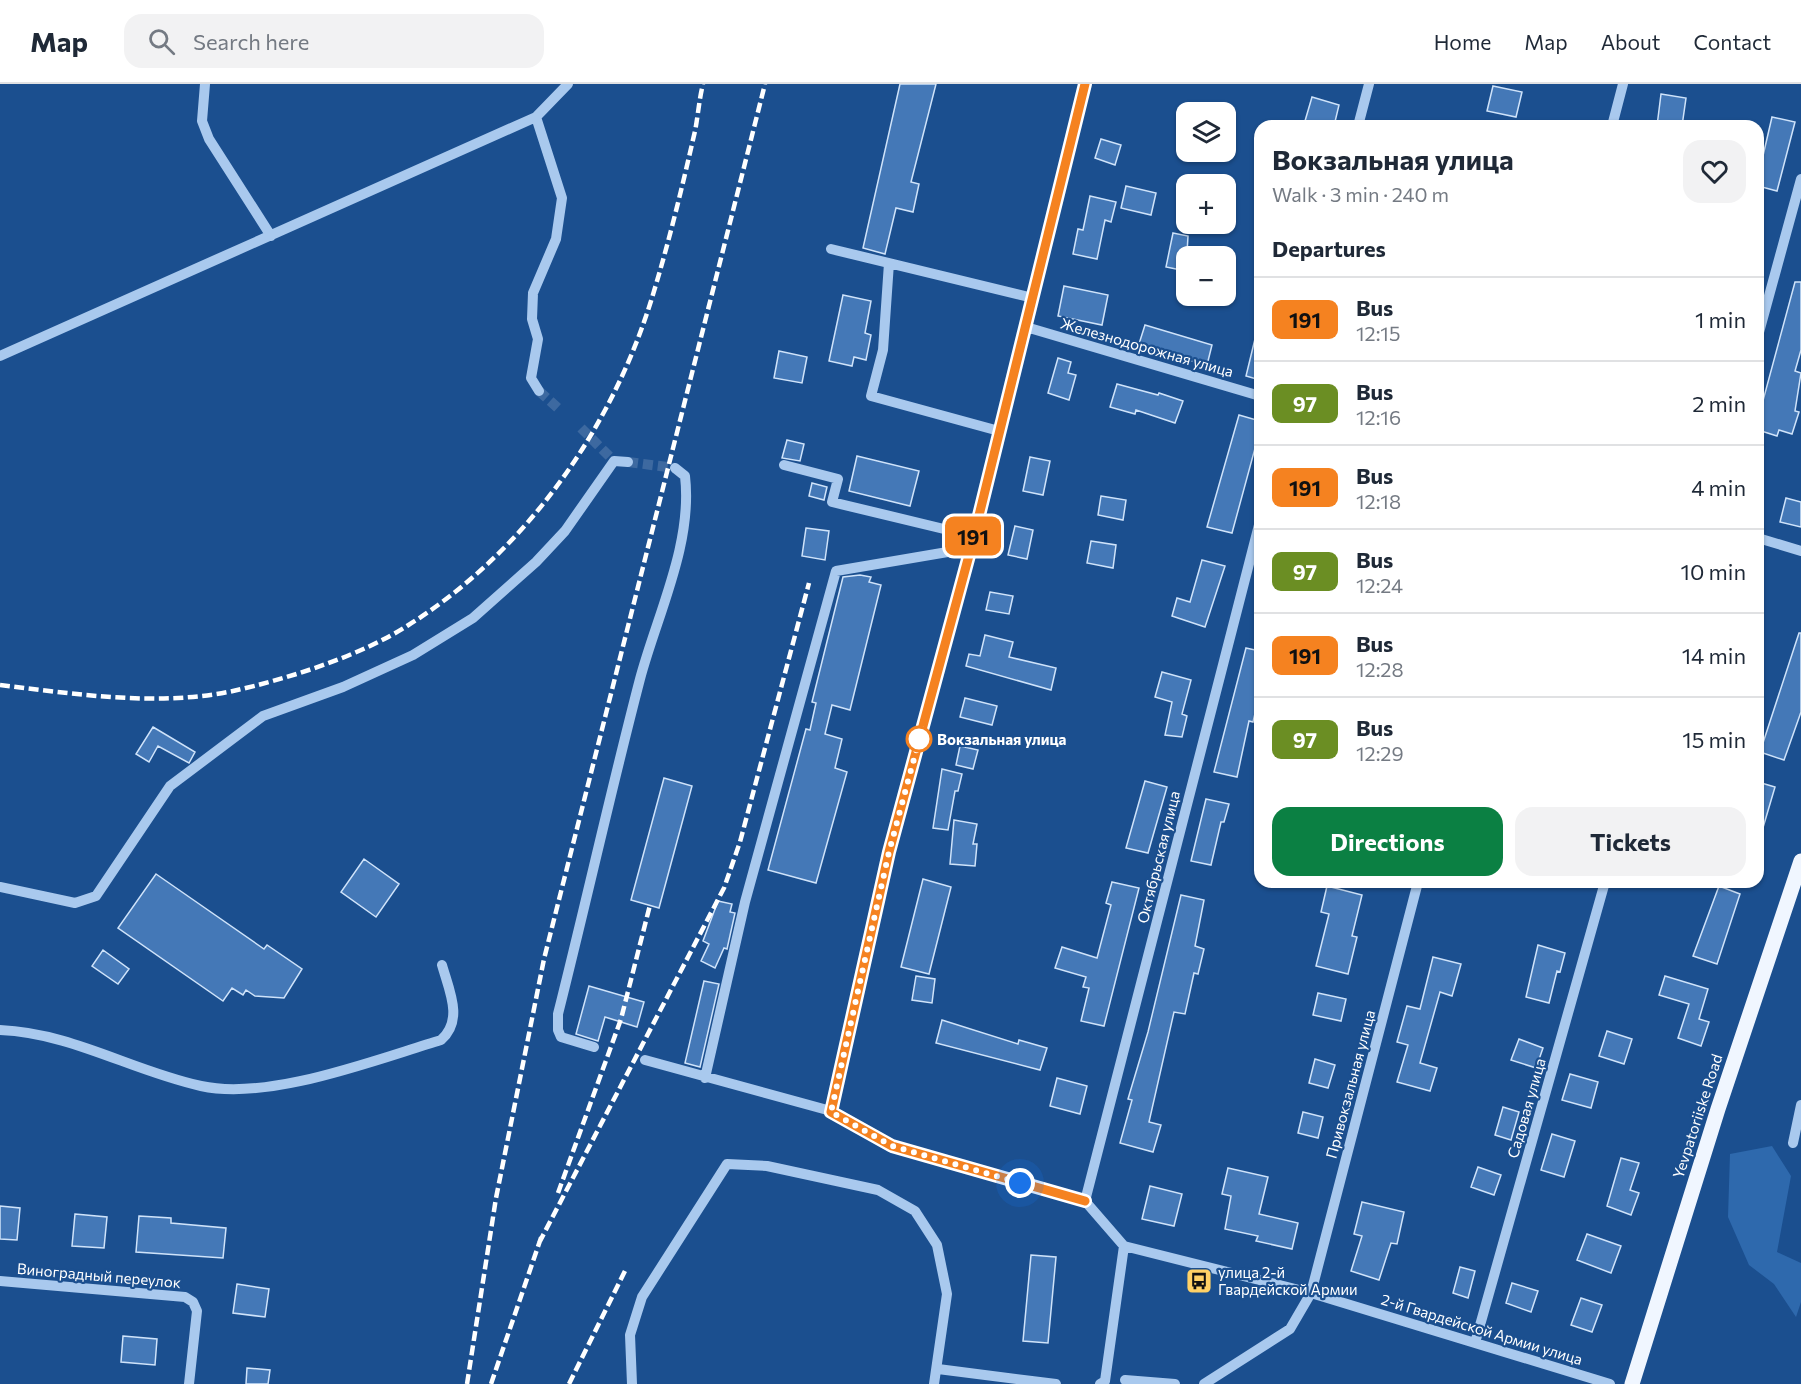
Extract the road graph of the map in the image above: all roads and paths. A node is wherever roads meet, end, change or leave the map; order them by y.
1 (205, 84) edge
2 (568, 84) edge
3 (1085, 84) edge
4 (1369, 84) edge
5 (1623, 84) edge
6 (536, 117) junction
7 (1360, 120) edge
8 (1614, 120) edge
9 (1801, 179) edge
10 (271, 236) junction
11 (831, 249) dead end
12 (889, 263) junction
13 (1033, 298) junction
14 (1764, 314) edge
15 (1026, 327) junction
16 (0, 356) edge
17 (539, 391) tunnel mouth
18 (1254, 394) edge
19 (999, 430) junction
20 (628, 462) tunnel mouth
21 (784, 465) dead end
22 (675, 468) dead end
23 (1764, 540) edge
24 (972, 542) junction
25 (1254, 544) edge
26 (1801, 551) edge
27 (1801, 861) edge
28 (0, 887) edge
29 (1416, 888) edge
30 (1603, 888) edge
31 (442, 964) dead end
32 (0, 1030) edge
33 (594, 1047) dead end
34 (645, 1060) dead end
35 (705, 1078) junction
36 (1801, 1105) edge
37 (831, 1112) junction
38 (1794, 1143) dead end
39 (1085, 1201) junction
40 (1124, 1246) junction
41 (0, 1281) edge
42 (1311, 1293) junction
43 (1475, 1343) junction
44 (938, 1369) junction
45 (1125, 1380) dead end
46 (189, 1384) edge
47 (632, 1384) edge
48 (934, 1384) edge
49 (1056, 1384) edge
50 (1100, 1384) edge
51 (1175, 1384) edge
52 (1204, 1384) edge
53 (1610, 1384) edge
54 (1632, 1384) edge

1 - 10 street
2 - 6 street
3 - 13 street
4 - 7 street
5 - 8 street
6 - 10 street
6 - 17 street
9 - 14 street
10 - 16 street
11 - 12 street
12 - 13 street
12 - 19 street
13 - 15 street
15 - 18 street, Железнодорожная улица
15 - 19 street
19 - 24 street
20 - 28 street
21 - 24 street
22 - 33 street
23 - 26 street
24 - 35 street
24 - 37 street
25 - 39 street, Октябрьская улица
27 - 54 main road, Yevpatoriiske Road
29 - 42 street, Привокзальная улица
30 - 43 street, Садовая улица
31 - 32 street
34 - 35 street
35 - 37 street
36 - 38 street
37 - 39 street
39 - 40 street
40 - 42 street, 2-й Гвардейской Армии улица
40 - 50 street
41 - 46 street, Виноградный переулок
42 - 43 street, 2-й Гвардейской Армии улица
42 - 52 street, Привокзальная улица
43 - 53 street, 2-й Гвардейской Армии улица
44 - 47 street
44 - 48 street
44 - 49 street
45 - 51 street

